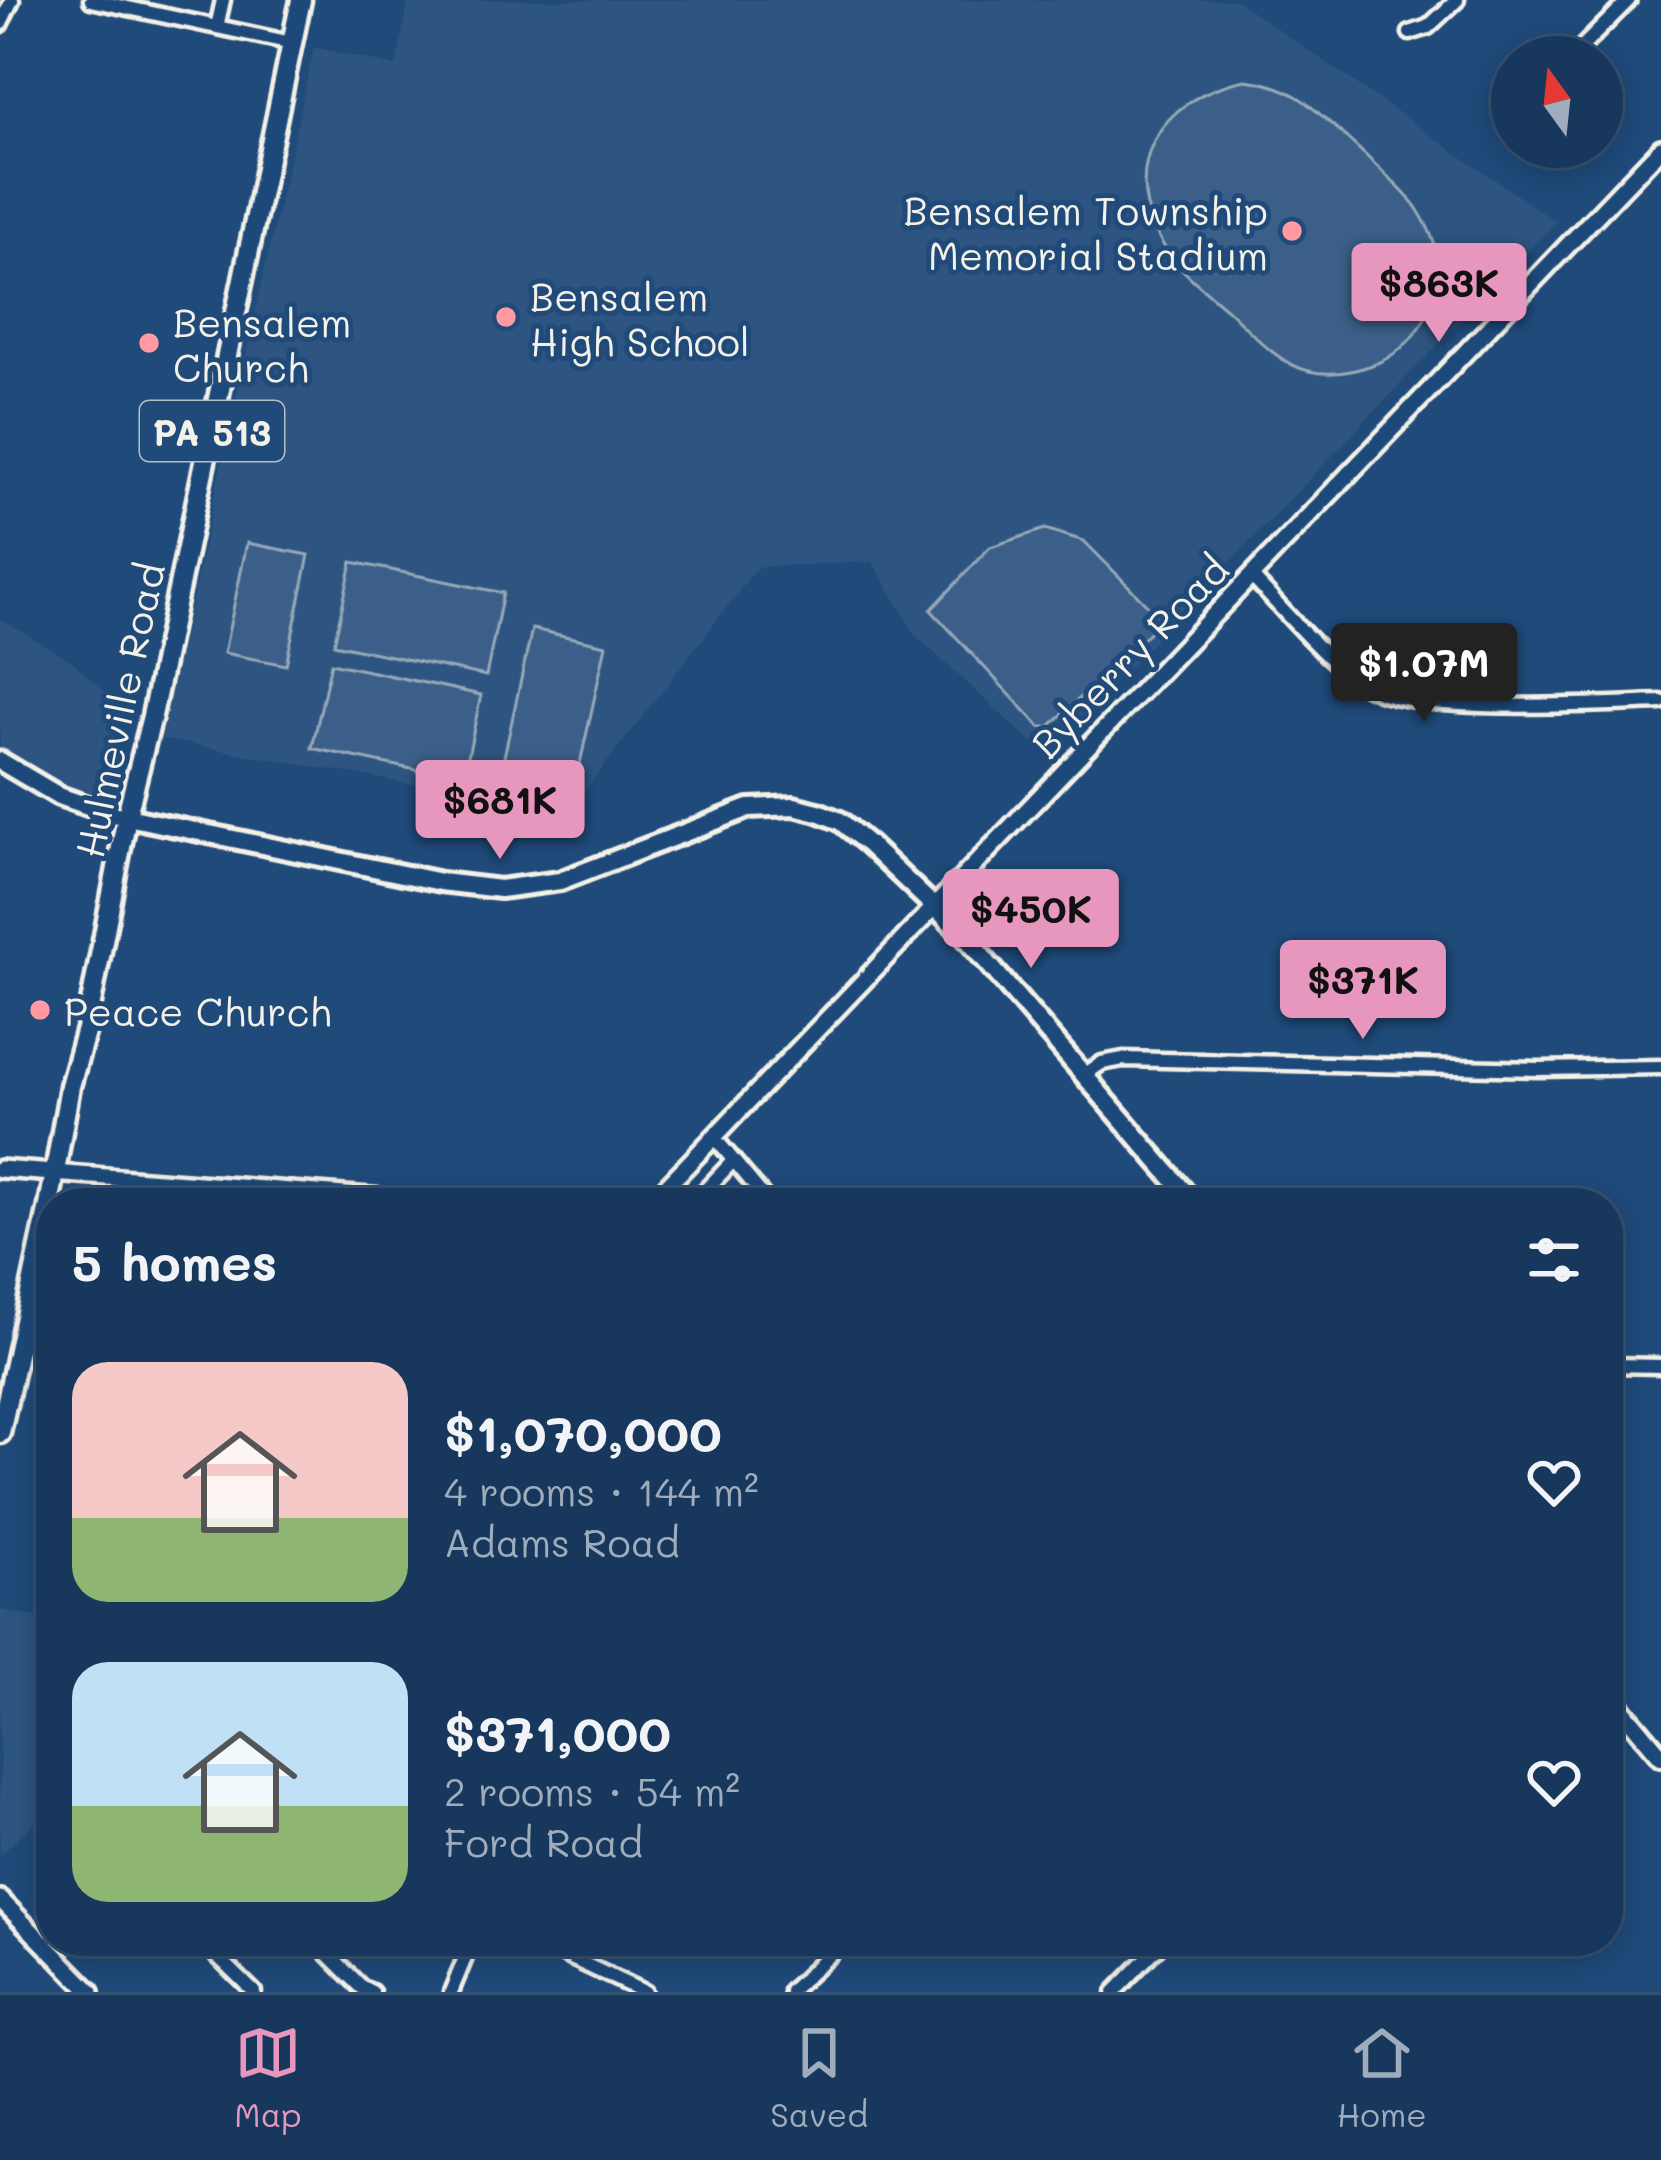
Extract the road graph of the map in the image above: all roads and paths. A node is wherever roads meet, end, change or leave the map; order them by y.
1 (13, 0) edge
2 (91, 0) edge
3 (223, 0) edge
4 (301, 0) edge
5 (1456, 0) edge
6 (1629, 0) edge
7 (0, 25) edge
8 (217, 27) junction
9 (1410, 33) dead end
10 (1593, 36) edge
11 (292, 44) junction
12 (1661, 148) edge
13 (1252, 577) junction
14 (1661, 702) edge
15 (0, 761) edge
16 (127, 818) junction
17 (936, 906) junction
18 (1661, 1066) edge
19 (1085, 1074) junction
20 (714, 1137) junction
21 (730, 1163) junction
22 (0, 1169) edge
23 (53, 1173) junction
24 (50, 1188) edge
25 (252, 1188) edge
26 (665, 1188) edge
27 (707, 1188) edge
28 (754, 1188) edge
29 (1181, 1188) edge
30 (36, 1256) edge
31 (1623, 1365) edge
32 (1661, 1366) edge
33 (0, 1433) edge
34 (1623, 1711) edge
35 (1661, 1756) edge
36 (0, 1899) edge
37 (36, 1930) edge
38 (61, 1956) edge
39 (217, 1956) edge
40 (330, 1956) edge
41 (466, 1956) edge
42 (567, 1956) edge
43 (828, 1956) edge
44 (1149, 1956) edge
45 (454, 1985) edge
46 (791, 1990) edge
47 (92, 1992) edge
48 (254, 1992) edge
49 (372, 1992) edge
50 (644, 1992) edge
51 (1114, 1992) edge

1 - 7 street
2 - 8 street
3 - 8 street
4 - 11 main road, Hulmeville Road / PA 513
5 - 9 street
6 - 10 street
8 - 11 street
11 - 16 main road, Hulmeville Road / PA 513
12 - 13 street, Byberry Road
13 - 14 street
13 - 17 street, Byberry Road
15 - 16 main road
16 - 17 main road
16 - 23 main road, Hulmeville Road / PA 513
17 - 19 main road
17 - 20 street, Byberry Road
18 - 19 street
19 - 29 main road
20 - 21 street
20 - 26 street, Byberry Road
21 - 27 street
21 - 28 street
22 - 23 street
23 - 24 main road, Hulmeville Road / PA 513
23 - 25 street
30 - 33 main road, Hulmeville Road / PA 513
31 - 32 street
34 - 35 main road
36 - 37 street
38 - 47 street
39 - 48 street
40 - 49 street
41 - 45 street
42 - 50 street
43 - 46 street
44 - 51 street

